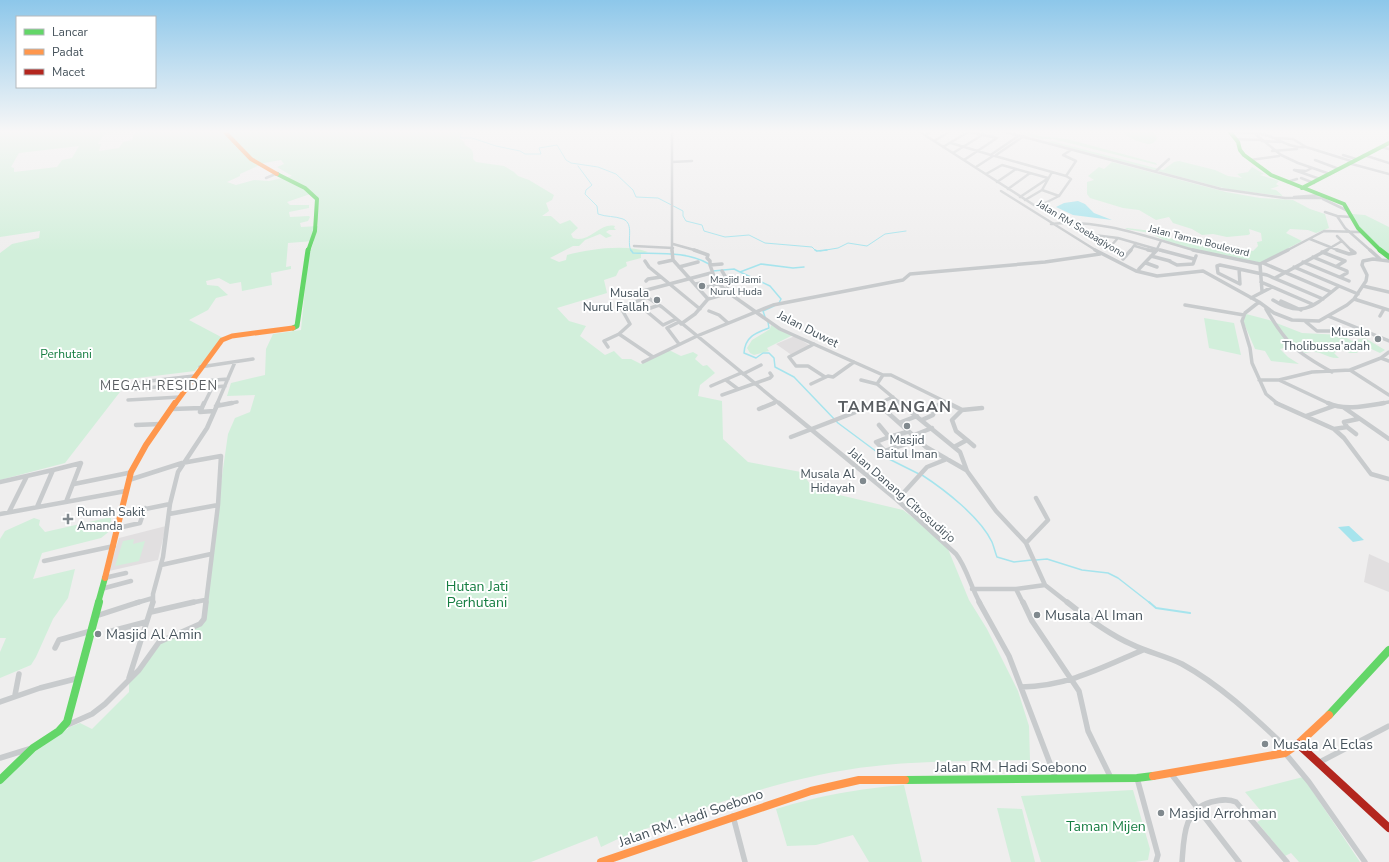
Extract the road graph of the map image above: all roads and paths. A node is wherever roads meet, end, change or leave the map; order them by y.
1 (672, 172) edge
2 (983, 172) edge
3 (989, 172) edge
4 (1011, 172) edge
5 (1052, 172) joint
6 (1069, 172) edge
7 (1157, 172) edge
8 (1161, 172) edge
9 (1267, 172) edge
10 (1300, 172) edge
11 (1325, 172) edge
12 (1333, 172) edge
13 (1383, 172) edge
14 (278, 173) joint
15 (1030, 173) joint
16 (986, 174) junction
17 (1330, 174) junction
18 (1389, 174) edge
19 (1066, 176) junction
20 (266, 178) dead end
21 (1048, 178) junction
22 (1320, 179) junction
23 (997, 182) junction
24 (1287, 182) junction
25 (1314, 183) junction
26 (1302, 188) junction
27 (1008, 189) junction
28 (1042, 190) junction
29 (1001, 191) dead end
30 (1060, 196) junction
31 (1020, 197) junction
32 (1322, 197) junction
33 (1025, 200) junction
34 (1326, 212) dead end
35 (1349, 214) junction
36 (1337, 216) junction
37 (1068, 222) junction
38 (1051, 224) junction
39 (1348, 231) junction
40 (1360, 232) junction
41 (1086, 234) junction
42 (1337, 236) dead end
43 (1118, 238) junction
44 (1310, 239) junction
45 (1160, 241) junction
46 (1342, 241) junction
47 (1100, 243) junction
48 (1135, 244) junction
49 (1112, 245) junction
50 (1366, 245) junction
51 (1376, 245) junction
52 (634, 246) dead end
53 (673, 246) junction
54 (1331, 247) junction
55 (1109, 248) junction
56 (1156, 250) junction
57 (1322, 252) junction
58 (1327, 253) junction
59 (1100, 254) junction
60 (1126, 256) junction
61 (1151, 256) junction
62 (1313, 257) junction
63 (1389, 257) edge
64 (1317, 259) junction
65 (1380, 259) junction
66 (673, 260) junction
67 (1123, 260) dead end
68 (645, 261) dead end
69 (1389, 261) edge
70 (698, 262) dead end
71 (1303, 262) junction
72 (659, 263) dead end
73 (1146, 263) junction
74 (1261, 263) junction
75 (722, 264) dead end
76 (679, 266) junction
77 (1337, 266) junction
78 (1158, 267) dead end
79 (1294, 267) junction
80 (711, 269) junction
81 (1139, 269) dead end
82 (1239, 269) junction
83 (722, 271) dead end
84 (1284, 272) junction
85 (1260, 274) junction
86 (661, 276) junction
87 (1340, 277) junction
88 (688, 278) junction
89 (1275, 278) junction
90 (646, 281) dead end
91 (1349, 281) dead end
92 (1261, 282) junction
93 (668, 283) junction
94 (695, 284) junction
95 (719, 284) junction
96 (1333, 284) junction
97 (1339, 286) junction
98 (1363, 286) junction
99 (1272, 287) junction
100 (1325, 290) junction
101 (1262, 291) junction
102 (728, 292) junction
103 (1331, 292) junction
104 (1389, 292) edge
105 (1358, 294) junction
106 (1292, 295) junction
107 (648, 297) junction
108 (1251, 298) junction
109 (708, 299) junction
110 (1323, 299) junction
111 (1354, 299) junction
112 (1273, 300) dead end
113 (1259, 302) junction
114 (1280, 302) junction
115 (1312, 304) junction
116 (659, 305) junction
117 (1185, 305) dead end
118 (1264, 306) junction
119 (700, 309) junction
120 (1384, 309) junction
121 (1389, 310) edge
122 (709, 311) dead end
123 (755, 313) junction
124 (1244, 315) junction
125 (1328, 316) junction
126 (1380, 316) dead end
127 (676, 319) junction
128 (1306, 322) junction
129 (680, 323) junction
130 (728, 323) junction
131 (1333, 331) dead end
132 (619, 334) junction
133 (697, 336) junction
134 (1389, 341) edge
135 (679, 344) junction
136 (814, 344) junction
137 (608, 347) dead end
138 (1389, 352) edge
139 (653, 357) junction
140 (1381, 358) junction
141 (253, 359) dead end
142 (1389, 361) edge
143 (235, 362) junction
144 (643, 362) dead end
145 (854, 362) junction
146 (760, 365) dead end
147 (200, 367) junction
148 (1350, 370) junction
149 (1332, 372) junction
150 (770, 373) dead end
151 (742, 374) junction
152 (883, 375) junction
153 (194, 376) junction
154 (825, 377) junction
155 (228, 378) junction
156 (726, 380) junction
157 (861, 380) dead end
158 (1258, 380) junction
159 (1279, 380) junction
160 (141, 382) dead end
161 (189, 383) junction
162 (753, 383) junction
163 (811, 384) dead end
164 (877, 384) junction
165 (225, 386) junction
166 (711, 386) dead end
167 (135, 388) dead end
168 (212, 388) junction
169 (738, 389) junction
170 (185, 390) junction
171 (722, 395) dead end
172 (1389, 395) edge
173 (180, 397) junction
174 (893, 397) junction
175 (128, 400) dead end
176 (943, 401) junction
177 (237, 402) dead end
178 (776, 402) junction
179 (1389, 402) edge
180 (878, 404) junction
181 (216, 406) junction
182 (1334, 406) junction
183 (1343, 407) junction
184 (202, 408) junction
185 (982, 408) dead end
186 (172, 409) junction
187 (759, 409) dead end
188 (962, 410) junction
189 (214, 411) junction
190 (917, 416) junction
191 (1306, 416) junction
192 (1358, 419) junction
193 (922, 420) junction
194 (899, 423) junction
195 (161, 424) junction
196 (136, 425) dead end
197 (879, 425) dead end
198 (1347, 427) junction
199 (932, 428) junction
200 (808, 429) junction
201 (1334, 429) junction
202 (907, 432) junction
203 (1356, 434) dead end
204 (912, 436) junction
205 (791, 437) dead end
206 (889, 437) junction
207 (1389, 439) edge
208 (917, 440) junction
209 (967, 440) junction
210 (974, 446) dead end
211 (954, 447) junction
212 (947, 459) junction
213 (182, 463) junction
214 (53, 470) junction
215 (967, 471) junction
216 (27, 476) junction
217 (128, 477) junction
218 (1389, 479) edge
219 (0, 483) edge
220 (74, 484) junction
221 (126, 491) junction
222 (1036, 498) dead end
223 (897, 500) junction
224 (66, 502) junction
225 (170, 504) junction
226 (218, 505) junction
227 (37, 507) junction
228 (145, 508) junction
229 (9, 512) junction
230 (0, 514) edge
231 (122, 514) junction
232 (169, 514) junction
233 (118, 528) junction
234 (1026, 543) junction
235 (114, 546) junction
236 (211, 554) junction
237 (44, 561) dead end
238 (161, 565) junction
239 (126, 573) dead end
240 (104, 578) junction
241 (131, 581) dead end
242 (1045, 585) junction
243 (1016, 588) junction
244 (101, 589) junction
245 (972, 589) junction
246 (153, 598) junction
247 (205, 600) junction
248 (151, 612) junction
249 (95, 616) junction
250 (146, 622) junction
251 (91, 631) junction
252 (108, 632) dead end
253 (55, 648) dead end
254 (1143, 650) junction
255 (1389, 650) edge
256 (19, 674) dead end
257 (79, 678) junction
258 (1073, 680) junction
259 (126, 683) junction
260 (1021, 687) junction
261 (15, 695) junction
262 (0, 702) edge
263 (65, 726) junction
264 (1389, 726) edge
265 (1298, 744) junction
266 (33, 748) junction
267 (1287, 752) junction
268 (0, 758) edge
269 (1317, 763) junction
270 (1172, 774) junction
271 (1137, 778) junction
272 (1111, 779) junction
273 (0, 780) edge
274 (1056, 780) junction
275 (1197, 807) junction
276 (733, 816) junction
277 (1389, 828) edge
278 (601, 862) edge
279 (745, 862) edge
280 (1156, 862) edge
281 (1182, 862) edge
282 (1239, 862) edge
283 (1287, 862) edge
284 (1365, 862) edge

1 - 53 street
2 - 16 street
3 - 16 street
4 - 23 street
5 - 19 street
5 - 21 street
6 - 19 street
7 - 32 street
8 - 32 street
9 - 24 street
10 - 22 street
11 - 17 street
12 - 17 street
13 - 18 street
14 - 20 street
14 - 147 street
15 - 21 street
15 - 27 street
16 - 23 street
17 - 22 street
19 - 30 street
21 - 28 street
21 - 31 street
22 - 25 street
23 - 27 street
24 - 25 street
24 - 26 street
25 - 26 street
26 - 32 street
27 - 31 street
28 - 30 street
28 - 33 street
29 - 38 street, Jalan RM Soebagiyono
30 - 33 street
31 - 33 street
32 - 35 street
32 - 35 street
34 - 36 street
35 - 36 street
35 - 40 street
36 - 39 street
37 - 38 street, Jalan Taman Boulevard
37 - 41 street
37 - 45 street, Jalan Taman Boulevard
38 - 59 street, Jalan RM Soebagiyono
39 - 40 street, Jalan Taman Boulevard
39 - 44 street, Jalan Taman Boulevard
39 - 50 street
40 - 51 street
41 - 43 street
41 - 47 street
42 - 46 street
43 - 48 street
43 - 49 street
44 - 54 street
44 - 74 street, Jalan Taman Boulevard
45 - 56 street
45 - 74 street, Jalan Taman Boulevard
46 - 54 street
46 - 54 street
47 - 49 street
47 - 55 street
48 - 56 street
48 - 60 street
49 - 55 street
50 - 51 street
50 - 65 street
51 - 63 street
52 - 53 street
53 - 66 street
53 - 80 street, Jalan Duwet
54 - 57 street
55 - 60 street
56 - 61 street
56 - 61 street
57 - 58 street
57 - 62 street
58 - 64 street
58 - 77 street
59 - 108 street, Jalan RM Soebagiyono
59 - 123 street
60 - 67 street
61 - 73 street
62 - 64 street
62 - 71 street
64 - 77 street
65 - 69 street
65 - 98 street
66 - 72 street
66 - 76 street
68 - 86 street
70 - 76 street
71 - 79 street
71 - 87 street
73 - 78 street
73 - 81 street
74 - 84 street
74 - 85 street
75 - 80 street
76 - 88 street
77 - 87 street
79 - 84 street
79 - 96 street
80 - 88 street
80 - 95 street, Jalan Duwet
82 - 82 street
82 - 85 street
83 - 102 street
84 - 89 street
84 - 100 street
85 - 89 street
85 - 92 street
86 - 90 street
86 - 93 street
87 - 91 street
88 - 93 street
88 - 94 street
89 - 110 street
92 - 99 street
92 - 101 street
93 - 107 street, Jalan Danang Citrosudirjo
93 - 119 street
94 - 95 street
94 - 109 street
95 - 102 street, Jalan Duwet
96 - 97 street
96 - 100 street
97 - 103 street
97 - 105 street
98 - 104 street
98 - 105 street, Jalan RM Soebagiyono
99 - 101 street
99 - 106 street
100 - 103 street
101 - 108 street
102 - 109 street
102 - 123 street, Jalan Duwet
103 - 110 street
105 - 111 street, Jalan RM Soebagiyono
106 - 114 street
106 - 115 street
107 - 116 street, Jalan Danang Citrosudirjo
107 - 132 street
108 - 113 street, Jalan RM Soebagiyono
109 - 119 street
110 - 115 street
111 - 120 street
111 - 125 street, Jalan RM Soebagiyono
112 - 114 street
113 - 118 street, Jalan RM Soebagiyono
113 - 124 street
114 - 115 street
116 - 127 street, Jalan Danang Citrosudirjo
116 - 127 street
117 - 124 street
118 - 128 street, Jalan RM Soebagiyono
118 - 149 street
119 - 129 street
120 - 121 street
120 - 126 street
122 - 130 street
123 - 130 street
123 - 136 street, Jalan Duwet
124 - 158 street
125 - 128 street, Jalan RM Soebagiyono
125 - 134 street
127 - 129 street, Jalan Danang Citrosudirjo
128 - 131 street
129 - 133 street, Jalan Danang Citrosudirjo
129 - 135 street
130 - 133 street
132 - 137 street
132 - 139 street
133 - 135 street
133 - 151 street, Jalan Danang Citrosudirjo
135 - 139 street
136 - 145 street, Jalan Duwet
136 - 154 street
138 - 140 street
139 - 144 street
140 - 142 street
140 - 148 street
141 - 143 street
143 - 147 street
143 - 155 street
145 - 152 street, Jalan Duwet
145 - 154 street
146 - 151 street
147 - 153 street
148 - 149 street
148 - 172 street
149 - 159 street
150 - 162 street
151 - 156 street
151 - 162 street, Jalan Danang Citrosudirjo
152 - 164 street
152 - 176 street, Jalan Duwet
153 - 160 street
153 - 161 street
154 - 163 street
155 - 161 street
155 - 165 street
156 - 166 street
156 - 169 street
157 - 164 street
158 - 159 street
158 - 191 street
159 - 182 street
161 - 167 street
161 - 170 street
162 - 169 street
162 - 178 street, Jalan Danang Citrosudirjo
164 - 174 street
165 - 168 street
165 - 181 street
168 - 170 street
168 - 184 street
169 - 171 street
170 - 173 street
173 - 175 street
173 - 186 street
174 - 180 street
174 - 190 street
176 - 188 street, Jalan Duwet
176 - 193 street
177 - 181 street
178 - 187 street
178 - 200 street, Jalan Danang Citrosudirjo
179 - 183 street
180 - 194 street
180 - 200 street
181 - 189 street
182 - 183 street
182 - 191 street
183 - 192 street
184 - 186 street
184 - 189 street
185 - 188 street
186 - 195 street
188 - 209 street
189 - 213 street
190 - 193 street
190 - 194 street
191 - 201 street
192 - 198 street
192 - 207 street
193 - 199 street
194 - 202 street
195 - 196 street
195 - 217 street
197 - 206 street
198 - 201 street
198 - 203 street
199 - 204 street
199 - 211 street
200 - 205 street
200 - 223 street, Jalan Danang Citrosudirjo
201 - 218 street
202 - 204 street
202 - 206 street
204 - 208 street
206 - 208 street
208 - 212 street
209 - 210 street
209 - 211 street
211 - 215 street
212 - 215 street
212 - 223 street
213 - 217 street
213 - 225 street
213 - 226 street
214 - 216 street
214 - 220 street
214 - 227 street
215 - 234 street
216 - 219 street
216 - 229 street
217 - 220 street
217 - 221 street
220 - 224 street
221 - 224 street
221 - 231 street
222 - 234 street
223 - 245 street, Jalan Danang Citrosudirjo
224 - 227 street
225 - 228 street
225 - 232 street
226 - 232 street
226 - 236 street
227 - 229 street
228 - 231 street
228 - 233 street
229 - 230 street
231 - 233 street
232 - 238 street
233 - 235 street
234 - 242 street
235 - 237 street
235 - 240 street
236 - 238 street
236 - 247 street
238 - 246 street
239 - 240 street
240 - 244 street
241 - 244 street
242 - 243 street
242 - 254 street
243 - 245 street
243 - 258 street
244 - 249 street
245 - 260 street, Jalan Danang Citrosudirjo
246 - 248 street
246 - 249 street
247 - 248 street
247 - 259 street
248 - 250 street
249 - 251 street
250 - 252 street
250 - 259 street
251 - 253 street
251 - 257 street
254 - 258 street
254 - 267 street
255 - 265 street, Jalan RM. Hadi Soebono
256 - 261 street
257 - 261 street
257 - 263 street
258 - 260 street
258 - 272 street
259 - 263 street
260 - 274 street, Jalan Danang Citrosudirjo
261 - 262 street
263 - 266 street
264 - 269 street
265 - 267 street, Jalan RM. Hadi Soebono
265 - 269 street
266 - 268 street
266 - 273 street
267 - 270 street, Jalan RM. Hadi Soebono
267 - 284 street
269 - 277 street
270 - 271 street, Jalan RM. Hadi Soebono
270 - 275 street
271 - 272 street, Jalan RM. Hadi Soebono
271 - 280 street
272 - 274 street, Jalan RM. Hadi Soebono
274 - 276 street, Jalan RM. Hadi Soebono
275 - 281 street
275 - 282 street
275 - 283 street
276 - 278 street, Jalan RM. Hadi Soebono
276 - 279 street

